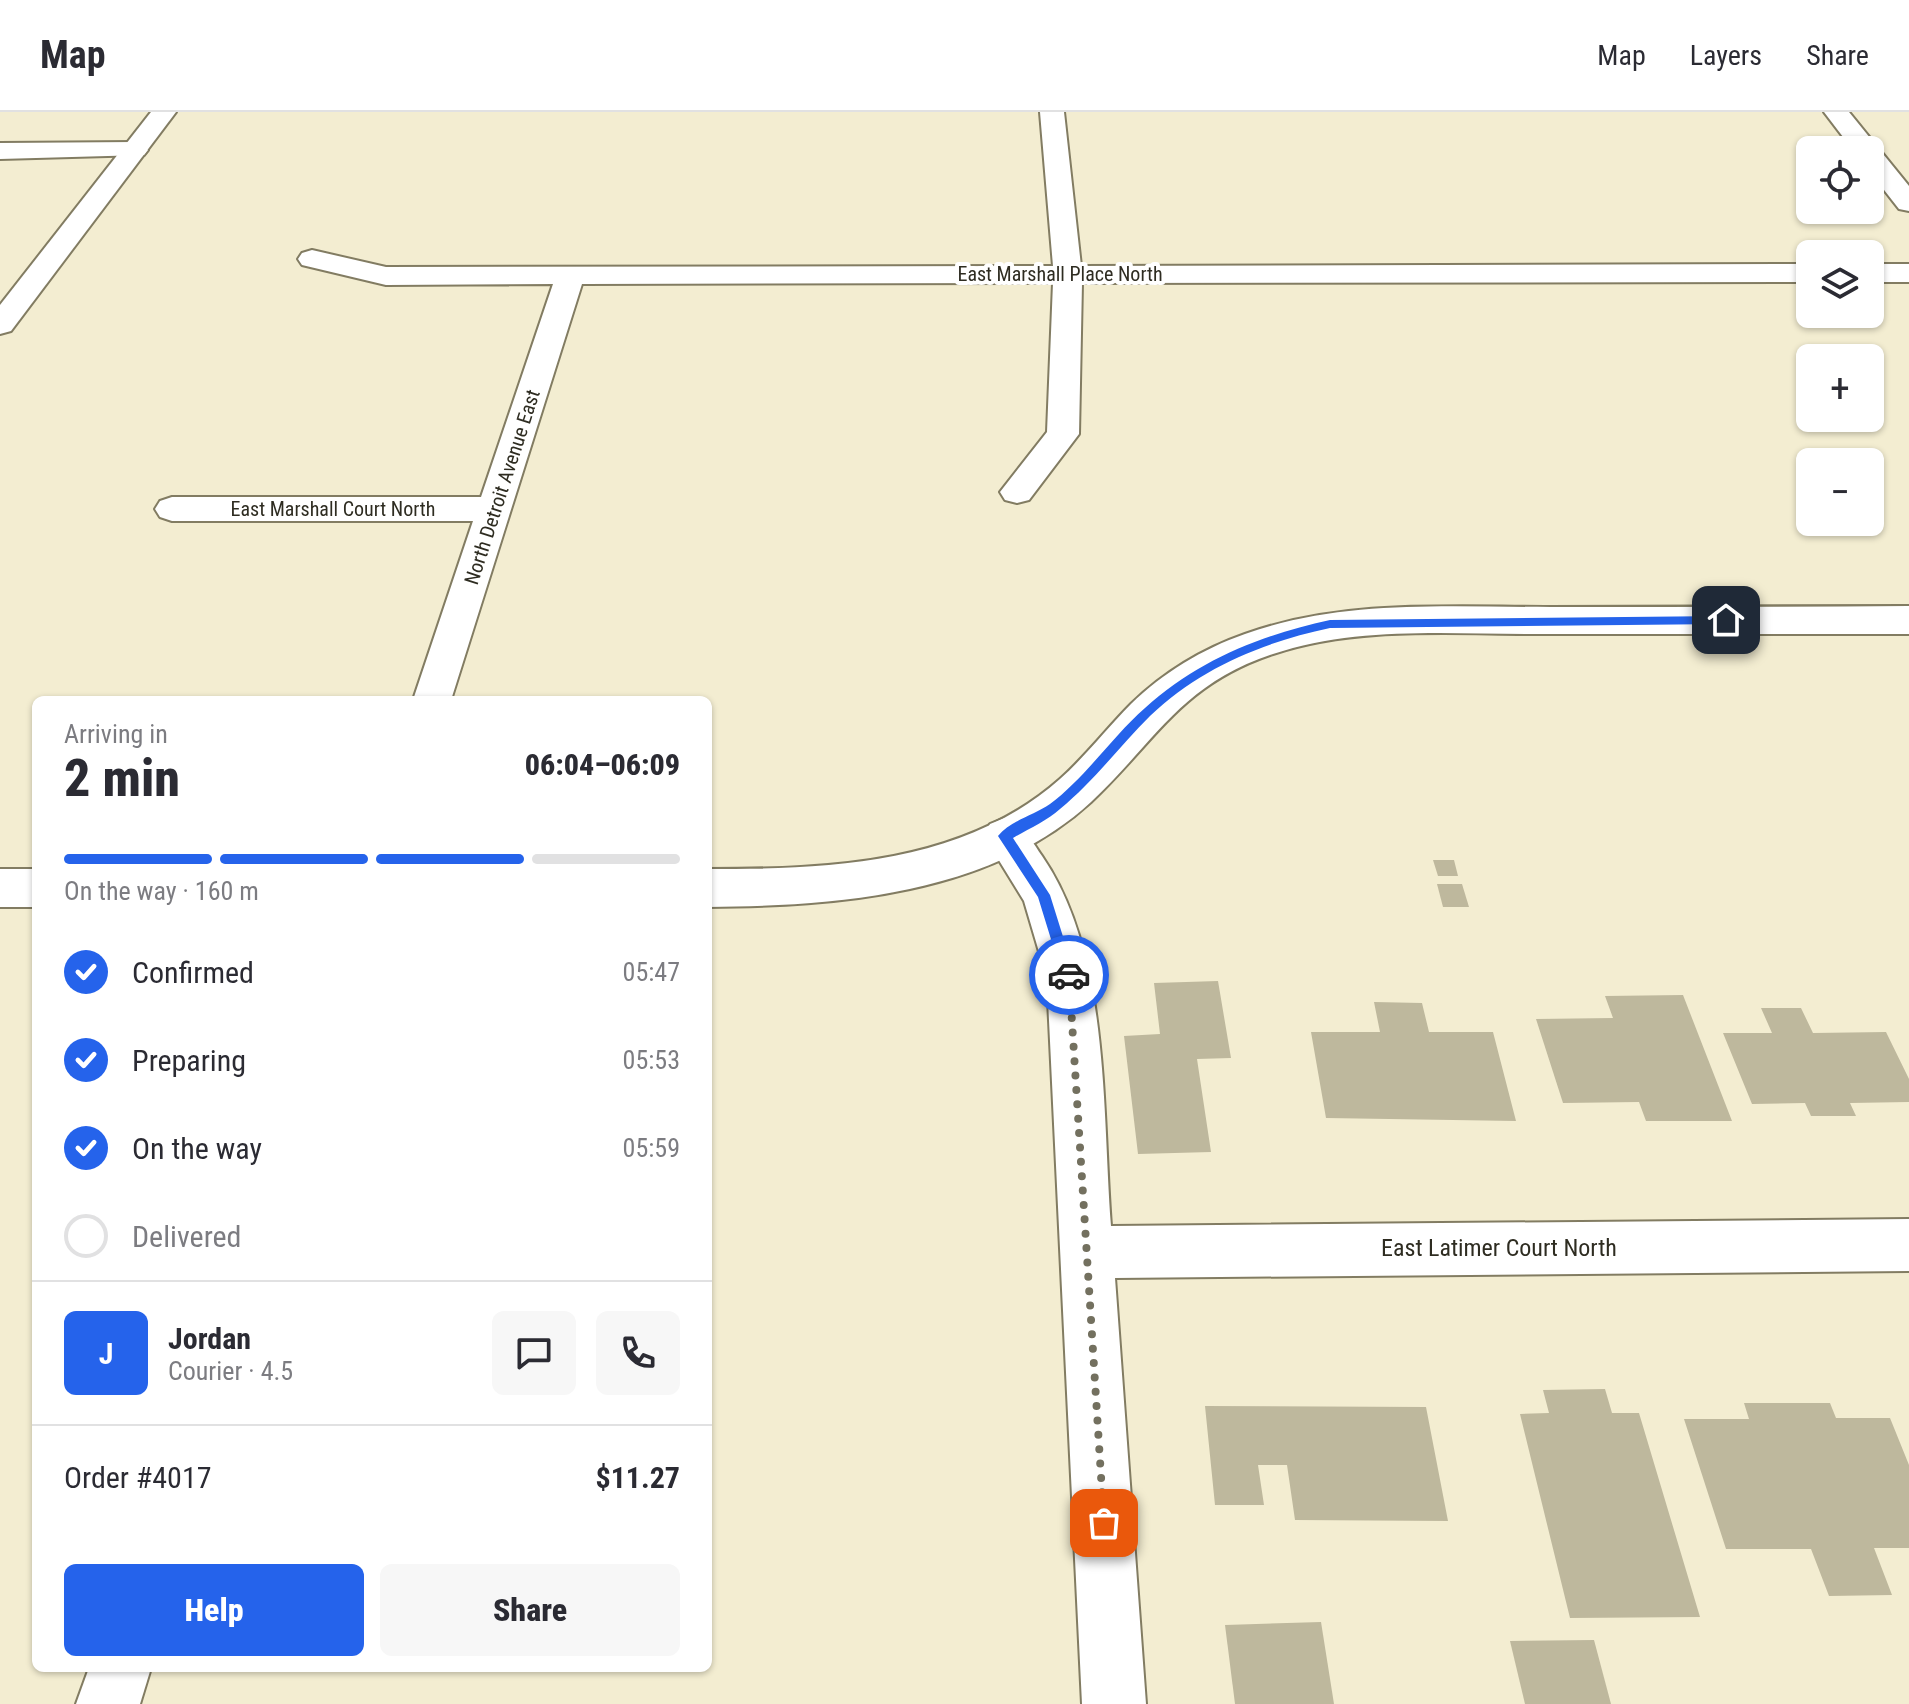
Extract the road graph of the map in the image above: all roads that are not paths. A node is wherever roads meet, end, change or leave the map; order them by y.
1 (164, 112) edge
2 (1052, 112) edge
3 (1836, 112) edge
4 (1855, 136) edge
5 (135, 150) junction
6 (0, 151) edge
7 (1884, 172) edge
8 (1909, 203) edge
9 (312, 259) dead end
10 (1796, 273) edge
11 (1884, 273) edge
12 (1909, 273) edge
13 (1068, 274) junction
14 (571, 275) junction
15 (0, 325) edge
16 (1017, 492) dead end
17 (172, 509) dead end
18 (495, 509) junction
19 (1909, 620) edge
20 (433, 696) edge
21 (1005, 836) junction
22 (0, 888) edge
23 (32, 888) edge
24 (712, 888) edge
25 (1909, 1245) edge
26 (1089, 1252) junction
27 (119, 1672) edge
28 (108, 1704) edge
29 (1114, 1704) edge

1 - 5 street
2 - 13 street
3 - 4 street
5 - 6 street
5 - 15 street
7 - 8 street
9 - 14 street, East Marshall Place North
10 - 13 street, East Marshall Place North
11 - 12 street
13 - 14 street, East Marshall Place North
13 - 16 street
14 - 18 street, North Detroit Avenue East
17 - 18 street, East Marshall Court North
18 - 20 street, North Detroit Avenue East
19 - 21 street
21 - 24 street
21 - 26 street
22 - 23 street
25 - 26 street, East Latimer Court North
26 - 29 street
27 - 28 street

